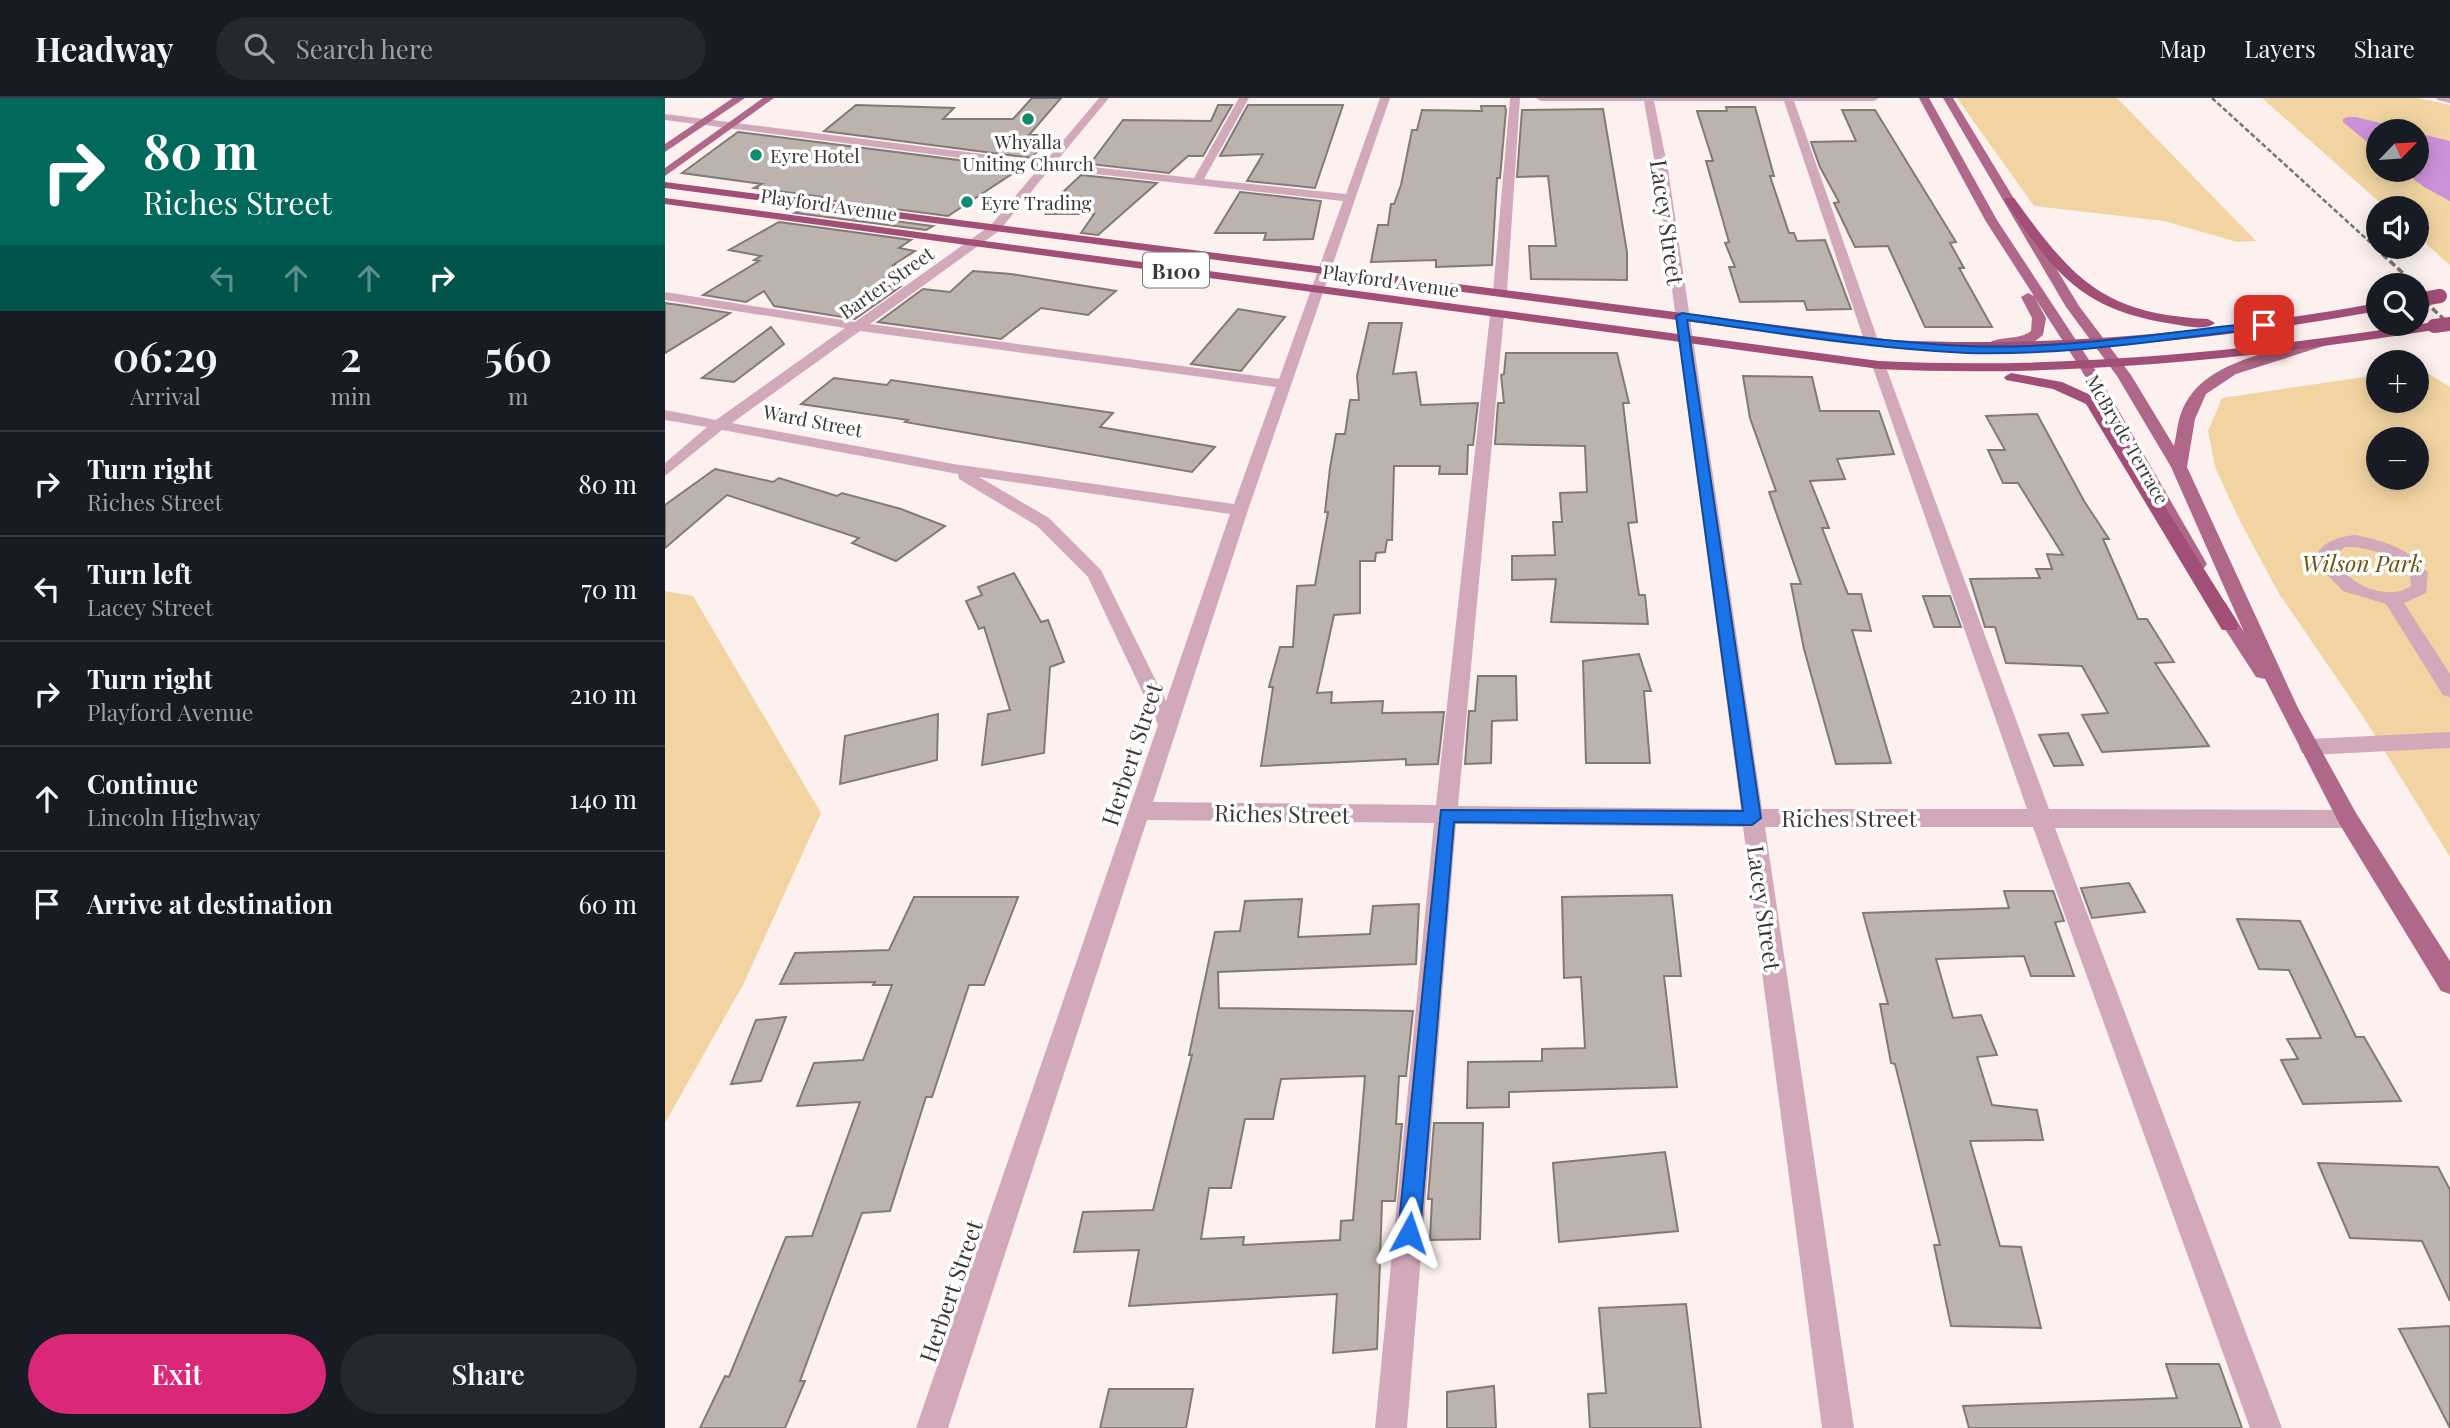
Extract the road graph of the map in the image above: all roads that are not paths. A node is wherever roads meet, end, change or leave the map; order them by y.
1 (740, 98) edge
2 (769, 98) edge
3 (1104, 98) edge
4 (1244, 98) edge
5 (1385, 98) edge
6 (1515, 98) edge
7 (1541, 98) edge
8 (1874, 98) edge
9 (1924, 98) edge
10 (1948, 98) edge
11 (2441, 98) edge
12 (1648, 99) edge
13 (1788, 99) edge
14 (2450, 100) edge
15 (665, 117) edge
16 (705, 121) junction
17 (733, 123) junction
18 (665, 149) edge
19 (1050, 166) junction
20 (665, 173) edge
21 (1198, 180) junction
22 (2000, 182) junction
23 (665, 185) edge
24 (1351, 198) junction
25 (2010, 200) junction
26 (665, 201) edge
27 (817, 205) junction
28 (795, 218) junction
29 (1991, 220) junction
30 (995, 228) junction
31 (977, 243) junction
32 (2021, 268) junction
33 (1326, 270) junction
34 (1318, 289) junction
35 (665, 296) edge
36 (1498, 304) junction
37 (2366, 309) edge
38 (1682, 316) junction
39 (2307, 319) junction
40 (2450, 324) edge
41 (856, 326) junction
42 (1686, 341) junction
43 (2099, 343) junction
44 (2326, 343) junction
45 (1892, 344) junction
46 (2070, 345) junction
47 (1876, 354) junction
48 (2113, 363) junction
49 (2085, 366) junction
50 (1961, 369) junction
51 (1286, 384) junction
52 (665, 415) edge
53 (720, 424) junction
54 (2179, 467) junction
55 (954, 469) junction
56 (665, 471) edge
57 (1240, 510) junction
58 (2391, 598) junction
59 (2229, 625) junction
60 (2450, 690) edge
61 (2288, 708) junction
62 (1167, 724) junction
63 (2450, 740) edge
64 (2309, 747) junction
65 (1140, 811) junction
66 (1446, 815) junction
67 (2040, 816) junction
68 (1752, 818) junction
69 (2348, 819) junction
70 (2450, 982) edge
71 (932, 1428) edge
72 (1391, 1428) edge
73 (1838, 1428) edge
74 (2266, 1428) edge

1 - 16 main road
2 - 17 main road
3 - 19 street, Barter Street
4 - 21 street
5 - 24 street, Herbert Street
6 - 36 street
7 - 12 street
8 - 13 street
9 - 29 main road, McBryde Terrace
10 - 22 main road, McBryde Terrace
11 - 14 street
12 - 13 street
12 - 38 street, Lacey Street
13 - 47 street
15 - 16 street
16 - 17 street
16 - 18 main road
17 - 19 street
17 - 20 main road
19 - 21 street
19 - 30 street, Barter Street
21 - 24 street
22 - 25 main road, McBryde Terrace
22 - 29 main road
23 - 27 highway, Playford Avenue / B100
24 - 33 street, Herbert Street
25 - 39 highway
25 - 43 main road, McBryde Terrace
26 - 28 highway, Playford Avenue / B100
27 - 28 highway
27 - 30 highway, Playford Avenue / B100
28 - 31 highway, Playford Avenue / B100
29 - 32 main road, McBryde Terrace
30 - 31 street, Barter Street
30 - 33 highway, Playford Avenue / B100
31 - 34 highway, Playford Avenue / B100
31 - 41 street, Barter Street
32 - 45 main road
32 - 46 main road, McBryde Terrace
33 - 34 street, Herbert Street
33 - 36 highway, Playford Avenue / B100
34 - 36 highway, Playford Avenue / B100
34 - 51 street, Herbert Street
35 - 41 street
36 - 38 highway, Playford Avenue / B100
36 - 42 highway, Playford Avenue / B100
36 - 66 street
37 - 39 highway, B100
38 - 42 street, Lacey Street
38 - 47 highway, Playford Avenue / B100
39 - 43 highway, B100
40 - 44 highway, B100, bridge
41 - 51 street
41 - 53 street, Barter Street
42 - 47 highway, Playford Avenue / B100
42 - 68 street, Lacey Street
43 - 46 highway, Playford Avenue / B100
43 - 48 main road, McBryde Terrace
44 - 48 highway, B100
44 - 54 main road
45 - 46 highway, Playford Avenue / B100
45 - 47 highway, Playford Avenue / B100
46 - 49 main road, McBryde Terrace
47 - 50 highway, Playford Avenue / B100
47 - 67 street
48 - 49 highway, Playford Avenue / B100
48 - 54 main road, McBryde Terrace
49 - 50 highway, Playford Avenue / B100
49 - 59 main road, McBryde Terrace
50 - 59 highway
51 - 57 street, Herbert Street
52 - 53 street, Ward Street
53 - 55 street, Ward Street
53 - 56 street, Barter Street
54 - 61 main road, McBryde Terrace
55 - 57 street, Ward Street
55 - 62 street, Ward Street
57 - 62 street, Herbert Street
58 - 58 street
58 - 60 street
59 - 61 main road, McBryde Terrace
61 - 64 main road, McBryde Terrace
62 - 65 street, Herbert Street
63 - 64 street
64 - 69 main road, McBryde Terrace
65 - 66 street, Riches Street
65 - 71 street, Herbert Street
66 - 68 street, Riches Street
66 - 72 street
67 - 68 street, Riches Street
67 - 69 street, Riches Street
67 - 74 street
68 - 73 street, Lacey Street
69 - 70 main road, McBryde Terrace

